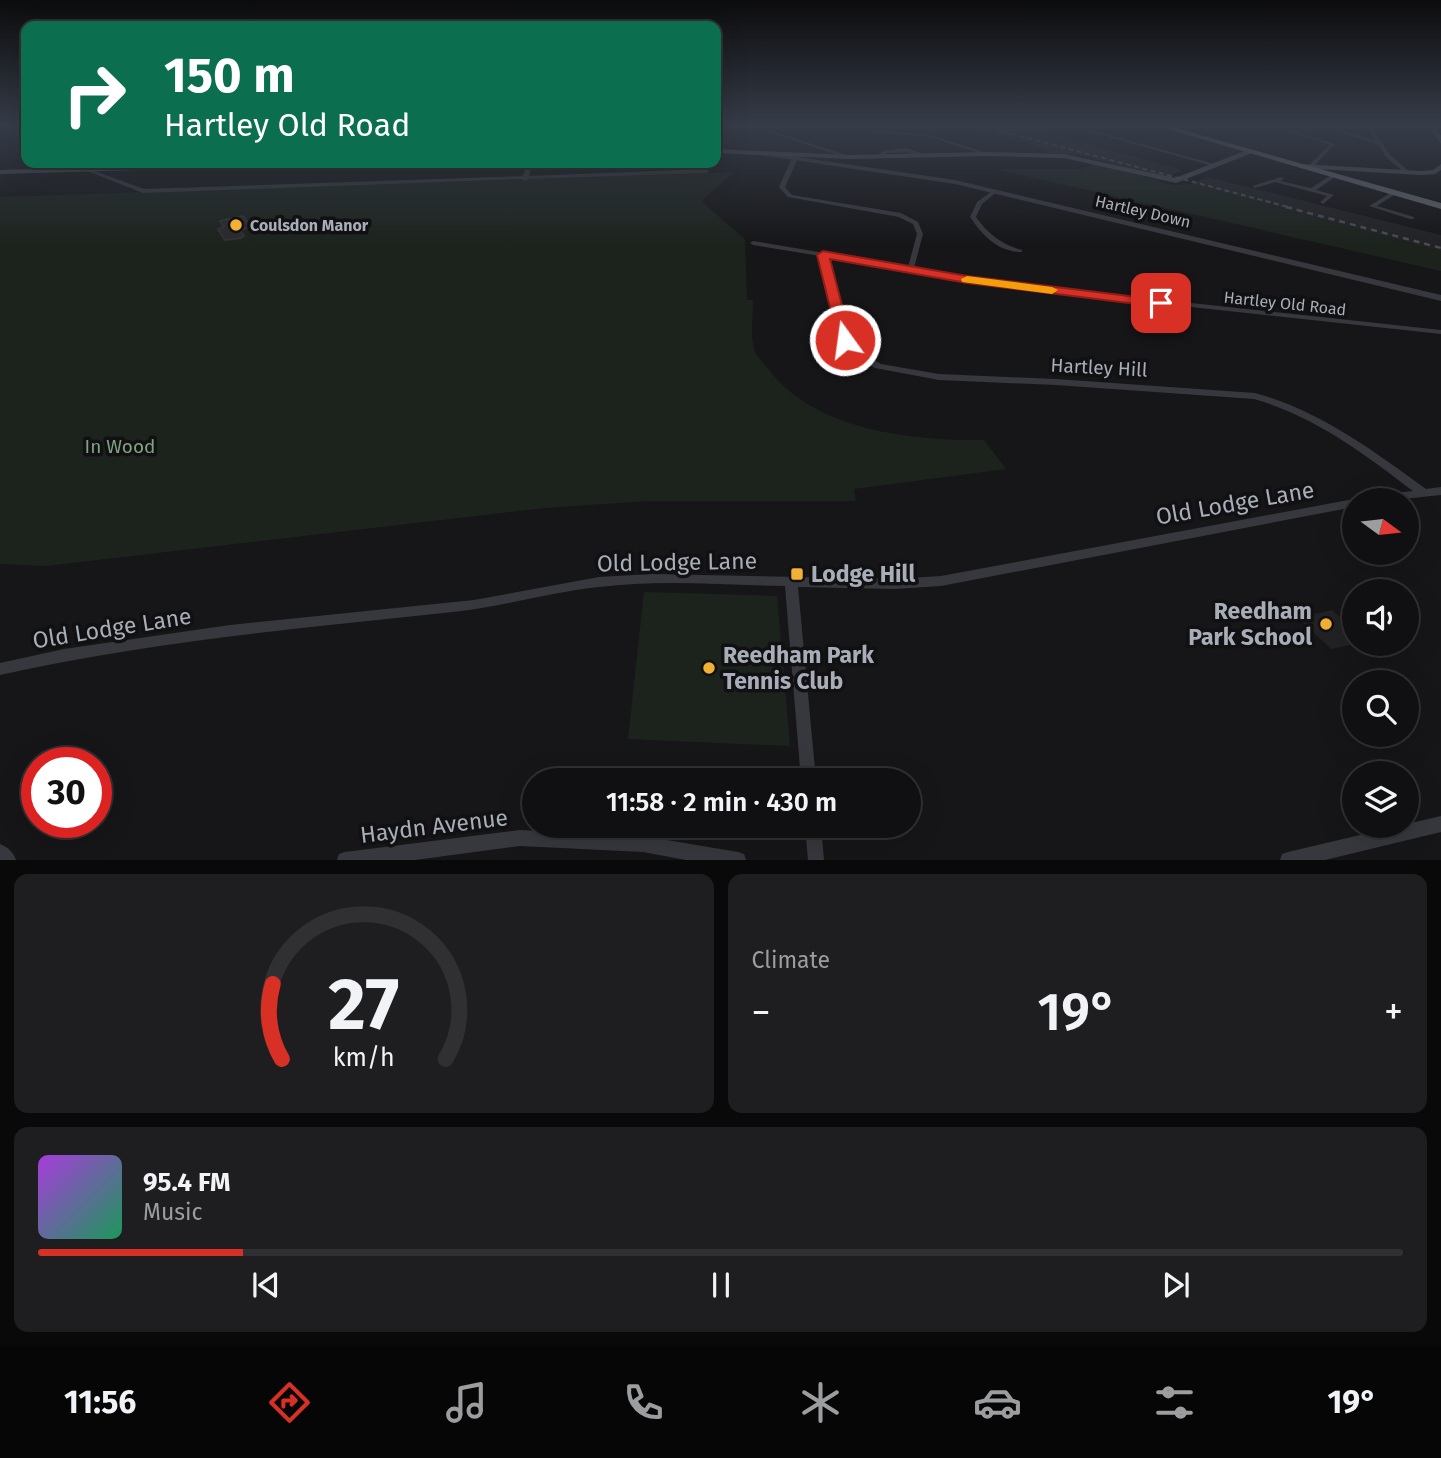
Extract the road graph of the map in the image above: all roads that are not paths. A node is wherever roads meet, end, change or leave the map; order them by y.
1 (792, 165) edge
2 (847, 165) edge
3 (1107, 165) edge
4 (1215, 165) edge
5 (1307, 165) edge
6 (1309, 165) edge
7 (1399, 165) edge
8 (177, 168) edge
9 (528, 168) edge
10 (90, 171) junction
11 (706, 171) dead end
12 (1439, 171) edge
13 (0, 172) edge
14 (1407, 172) junction
15 (1335, 175) junction
16 (525, 179) junction
17 (1255, 186) dead end
18 (1312, 190) junction
19 (995, 191) junction
20 (1394, 193) junction
21 (1323, 202) dead end
22 (1441, 206) edge
23 (1412, 218) dead end
24 (753, 243) dead end
25 (1020, 251) dead end
26 (823, 255) junction
27 (910, 271) junction
28 (1441, 298) edge
29 (1441, 332) edge
30 (1441, 491) edge
31 (1419, 492) edge
32 (1422, 492) junction
33 (1342, 505) edge
34 (791, 582) junction
35 (0, 669) edge
36 (808, 768) edge
37 (1441, 824) edge
38 (814, 838) edge
39 (0, 852) edge
40 (8, 859) edge
41 (345, 859) edge
42 (738, 859) edge
43 (816, 859) edge
44 (1288, 859) edge

1 - 27 street
2 - 19 street, Hartley Down
3 - 4 main road
5 - 15 highway
6 - 14 main road
7 - 14 street
8 - 10 main road
9 - 16 street
10 - 13 main road
10 - 16 street
11 - 16 street
12 - 14 main road
15 - 18 street
15 - 20 highway
17 - 18 street
18 - 21 street
19 - 25 street
19 - 28 street, Hartley Down
20 - 22 highway
20 - 23 street
24 - 26 street, Hartley Old Road
26 - 27 street, Hartley Old Road
26 - 32 street, Hartley Hill
27 - 29 street, Hartley Old Road
30 - 32 street
31 - 32 street
33 - 34 street, Old Lodge Lane
34 - 35 street, Old Lodge Lane
34 - 36 street
37 - 44 street
38 - 43 street
39 - 40 street
41 - 42 street, Haydn Avenue

